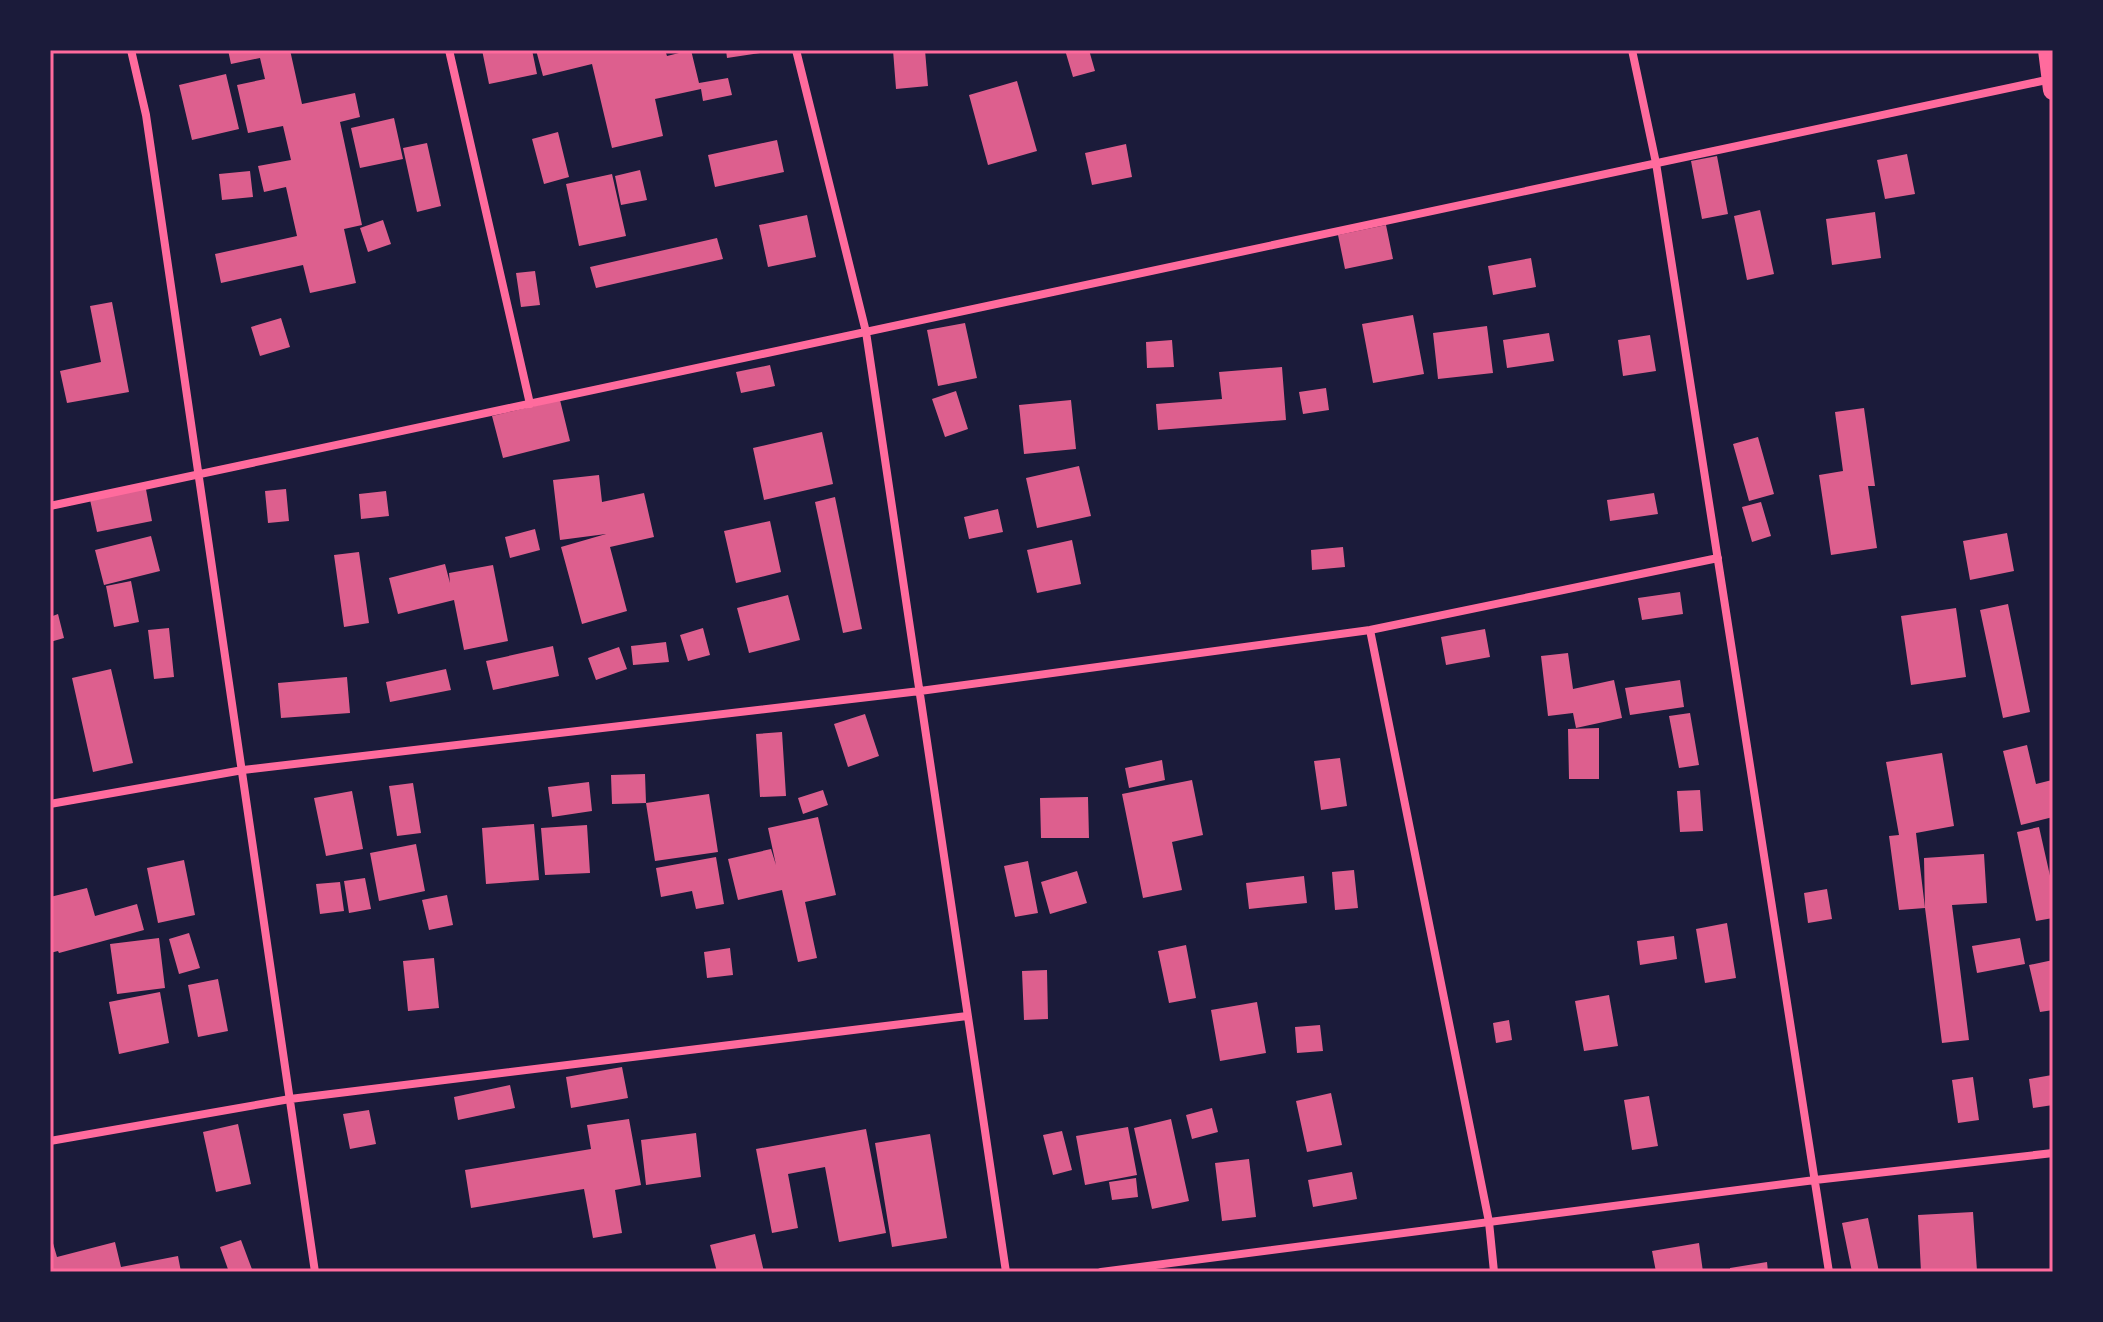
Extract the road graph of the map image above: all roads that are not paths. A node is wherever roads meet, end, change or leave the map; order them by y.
1 (131, 50) edge
2 (449, 50) edge
3 (796, 50) edge
4 (1632, 50) edge
5 (2048, 50) edge
6 (2052, 84) edge
7 (1656, 163) junction
8 (866, 332) junction
9 (530, 404) junction
10 (200, 474) junction
11 (50, 506) edge
12 (1718, 558) junction
13 (1370, 630) junction
14 (920, 691) junction
15 (243, 770) junction
16 (50, 804) edge
17 (967, 1016) junction
18 (290, 1099) junction
19 (50, 1141) edge
20 (2053, 1153) edge
21 (1815, 1180) junction
22 (1489, 1222) junction
23 (315, 1272) edge
24 (1006, 1272) edge
25 (1101, 1272) edge
26 (1494, 1272) edge
27 (1829, 1272) edge

1 - 10 street
2 - 9 street
3 - 8 street
4 - 7 street
5 - 6 main road
6 - 7 street
7 - 8 street
7 - 12 street
8 - 9 street
8 - 14 street
9 - 10 street
10 - 11 street
10 - 15 street
12 - 13 street
12 - 21 street
13 - 14 street
13 - 22 street
14 - 15 street
14 - 17 street
15 - 16 street
15 - 18 street
17 - 18 street
17 - 24 street
18 - 19 street
18 - 23 street
20 - 21 street
21 - 22 street
21 - 27 street
22 - 25 street
22 - 26 street

